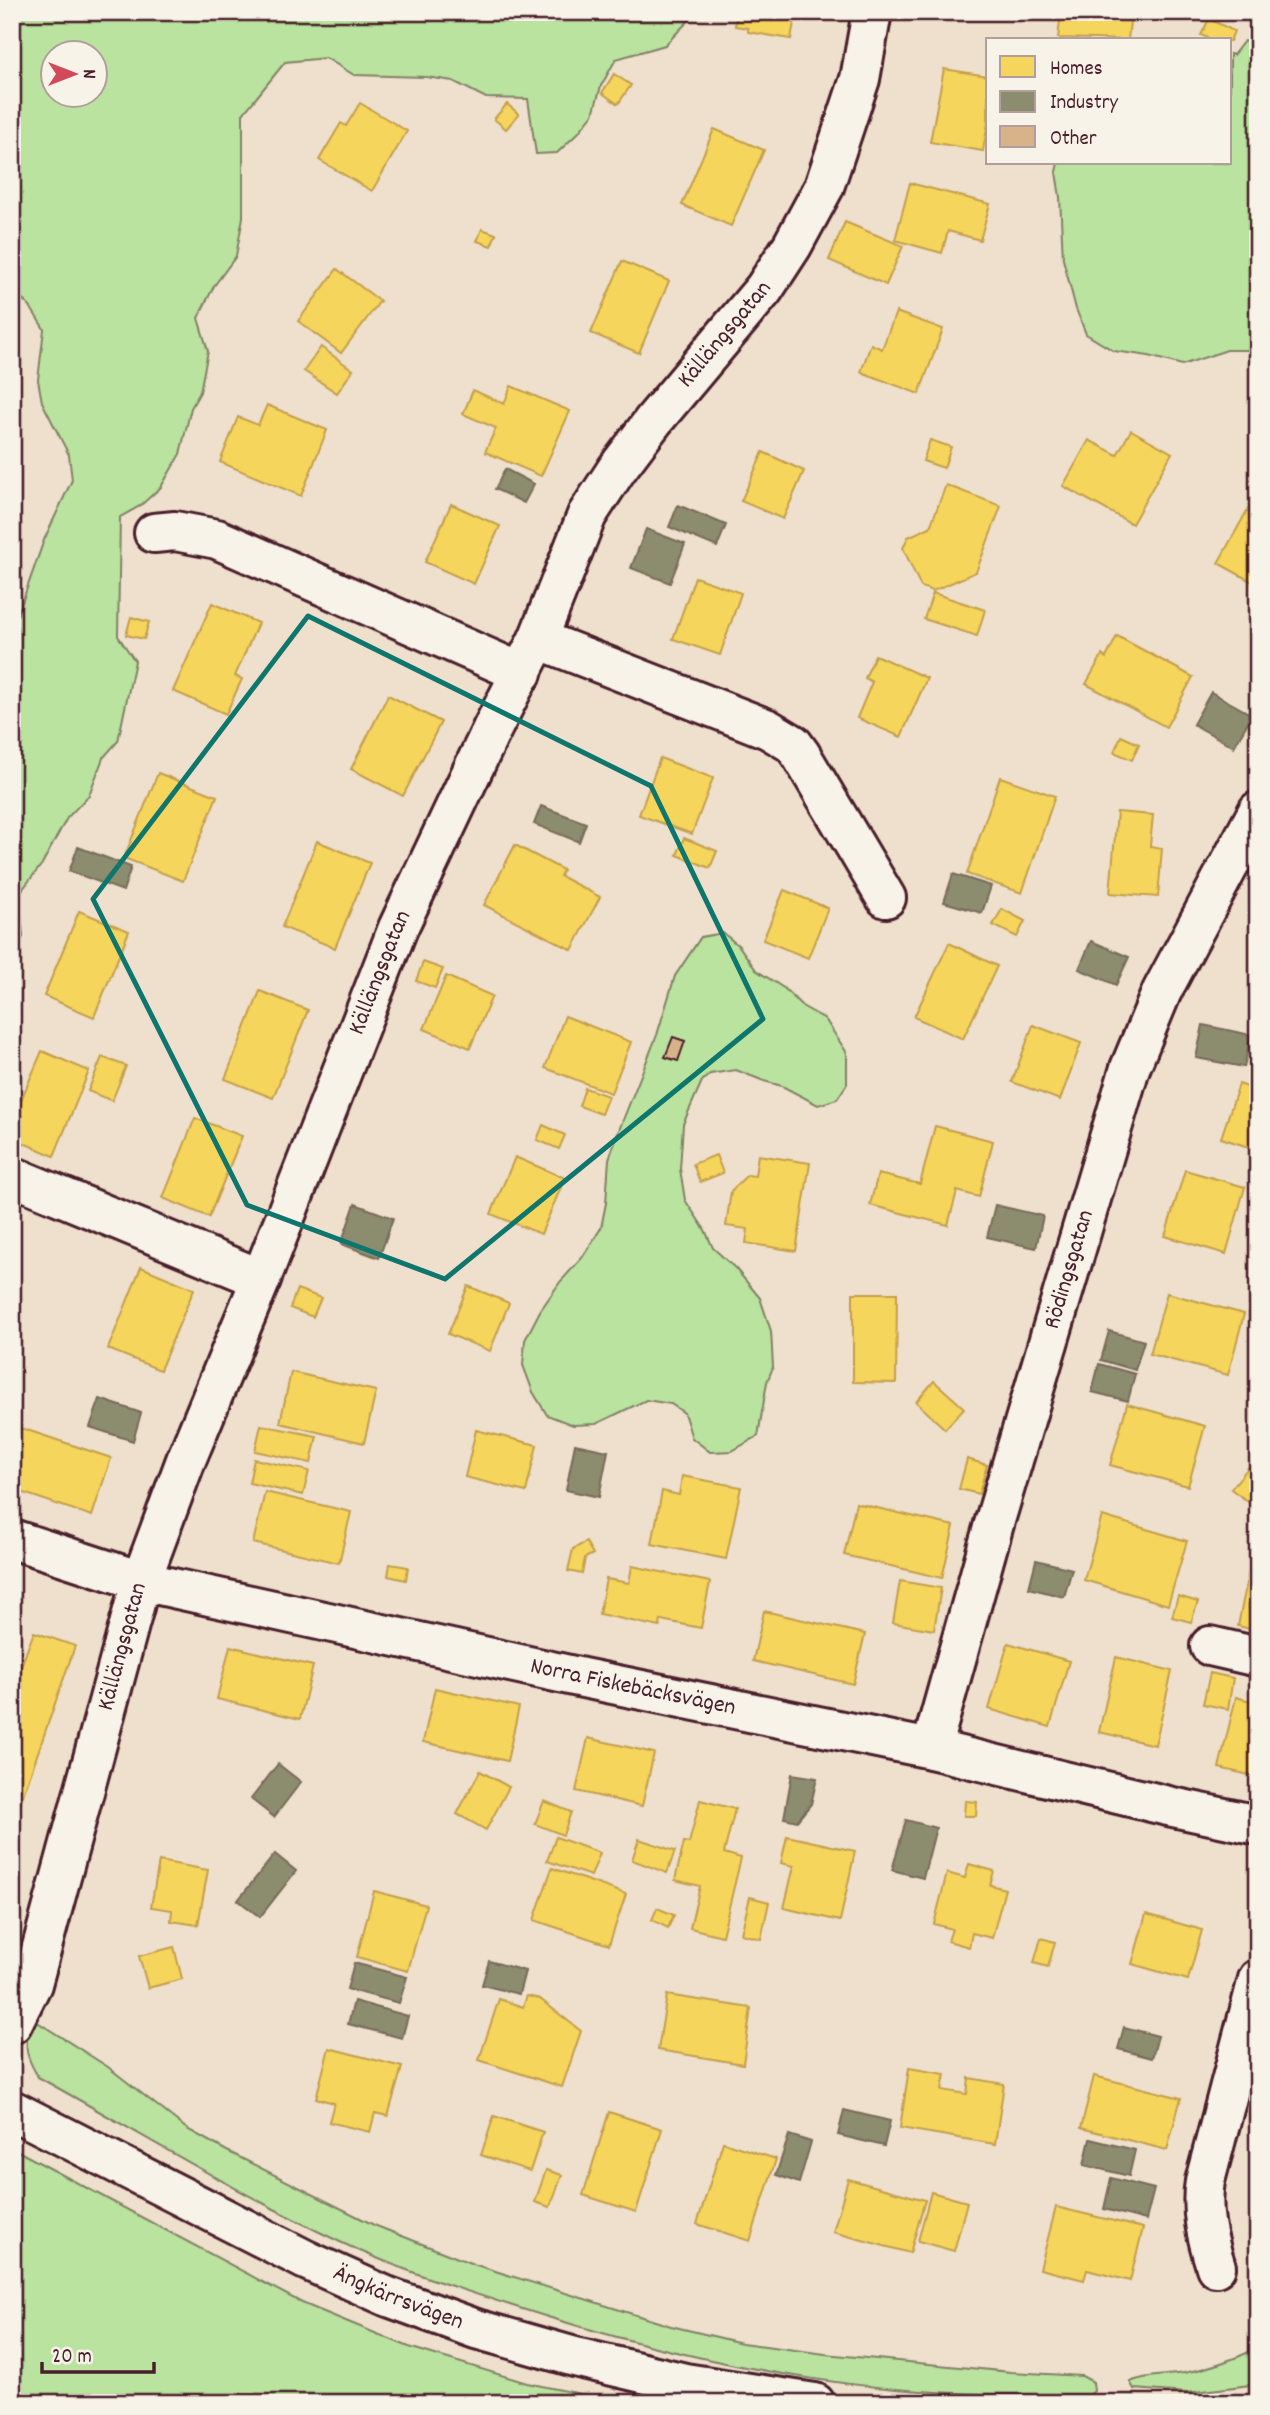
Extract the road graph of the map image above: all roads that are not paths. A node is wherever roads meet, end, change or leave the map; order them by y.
1 (872, 12) edge
2 (154, 533) dead end
3 (538, 639) junction
4 (522, 673) junction
5 (1258, 811) edge
6 (886, 898) dead end
7 (12, 1176) edge
8 (261, 1279) junction
9 (12, 1539) edge
10 (141, 1581) junction
11 (1210, 1646) dead end
12 (1258, 1657) edge
13 (931, 1749) junction
14 (1258, 1825) edge
15 (1258, 1979) edge
16 (12, 2024) edge
17 (12, 2110) edge
18 (1216, 2267) dead end
19 (815, 2403) edge

1 - 3 street, Källängsgatan
2 - 4 street
3 - 4 street, Källängsgatan
3 - 6 street
4 - 8 street, Källängsgatan
5 - 13 street, Rödingsgatan
7 - 8 street
8 - 10 street, Källängsgatan
9 - 10 street, Norra Fiskebäcksvägen
10 - 13 street, Norra Fiskebäcksvägen
10 - 16 street, Källängsgatan
11 - 12 street
13 - 14 street, Norra Fiskebäcksvägen
15 - 18 street
17 - 19 street, Ängkärrsvägen

